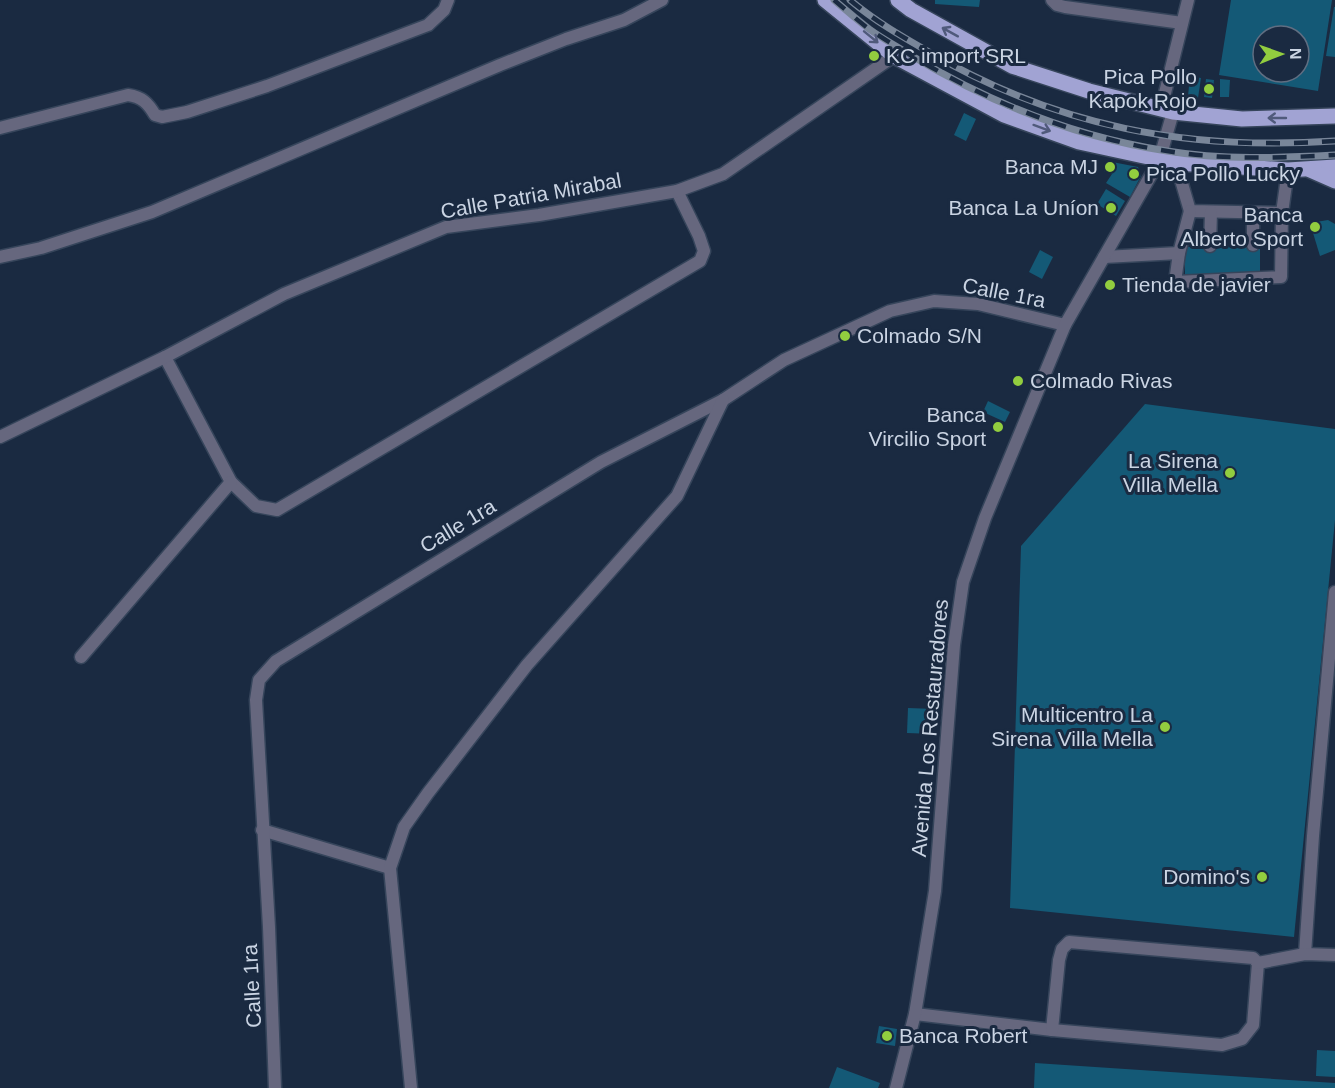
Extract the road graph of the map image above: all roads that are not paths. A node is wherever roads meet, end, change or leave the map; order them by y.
1 (448, 0) edge
2 (662, 0) edge
3 (825, 0) edge
4 (898, 0) edge
5 (1052, 0) edge
6 (1188, 0) edge
7 (911, 5) edge
8 (1182, 23) junction
9 (894, 56) junction
10 (1167, 110) junction
11 (1335, 116) edge
12 (0, 128) edge
13 (1159, 161) junction
14 (1176, 163) junction
15 (1335, 167) edge
16 (1288, 170) junction
17 (1310, 170) junction
18 (1335, 181) edge
19 (677, 191) junction
20 (1190, 211) junction
21 (1211, 212) junction
22 (1253, 213) junction
23 (1282, 213) junction
24 (1253, 245) dead end
25 (1210, 246) dead end
26 (1179, 253) junction
27 (0, 257) edge
28 (1104, 257) junction
29 (1065, 325) junction
30 (165, 357) junction
31 (723, 400) junction
32 (0, 436) edge
33 (231, 482) junction
34 (1335, 592) edge
35 (1334, 613) edge
36 (81, 657) dead end
37 (262, 830) junction
38 (390, 868) junction
39 (1305, 954) junction
40 (1335, 955) edge
41 (1258, 963) junction
42 (915, 1014) junction
43 (1052, 1030) junction
44 (275, 1088) edge
45 (411, 1088) edge
46 (896, 1088) edge

1 - 12 street
2 - 27 street
3 -> 9 main road
4 - 7 main road
5 - 8 street
6 - 8 street, Avenida Los Restauradores
10 -> 7 main road
8 - 10 street, Avenida Los Restauradores
9 -> 13 main road
9 - 19 street, Calle Patria Mirabal
11 -> 10 main road
10 - 13 street, Avenida Los Restauradores
13 - 14 main road
13 - 28 street, Avenida Los Restauradores
14 - 16 main road
14 - 20 street
15 - 17 main road
16 - 17 main road
16 - 23 street
17 - 18 main road
19 - 30 street, Calle Patria Mirabal
19 - 33 street
20 - 21 street
20 - 26 street
21 - 22 street
21 - 25 street
22 - 23 street
22 - 24 street
23 - 26 street
26 - 28 street
28 - 29 street, Avenida Los Restauradores
29 - 31 street, Calle 1ra
29 - 42 street, Avenida Los Restauradores
30 - 32 street, Calle Patria Mirabal
30 - 33 street
31 - 37 street, Calle 1ra
31 - 38 street
33 - 36 street
34 - 35 street
35 - 39 street
37 - 38 street
37 - 44 street, Calle 1ra
38 - 45 street
39 - 40 street
39 - 41 street
41 - 43 street
41 - 43 street
42 - 43 street
42 - 46 street, Avenida Los Restauradores

